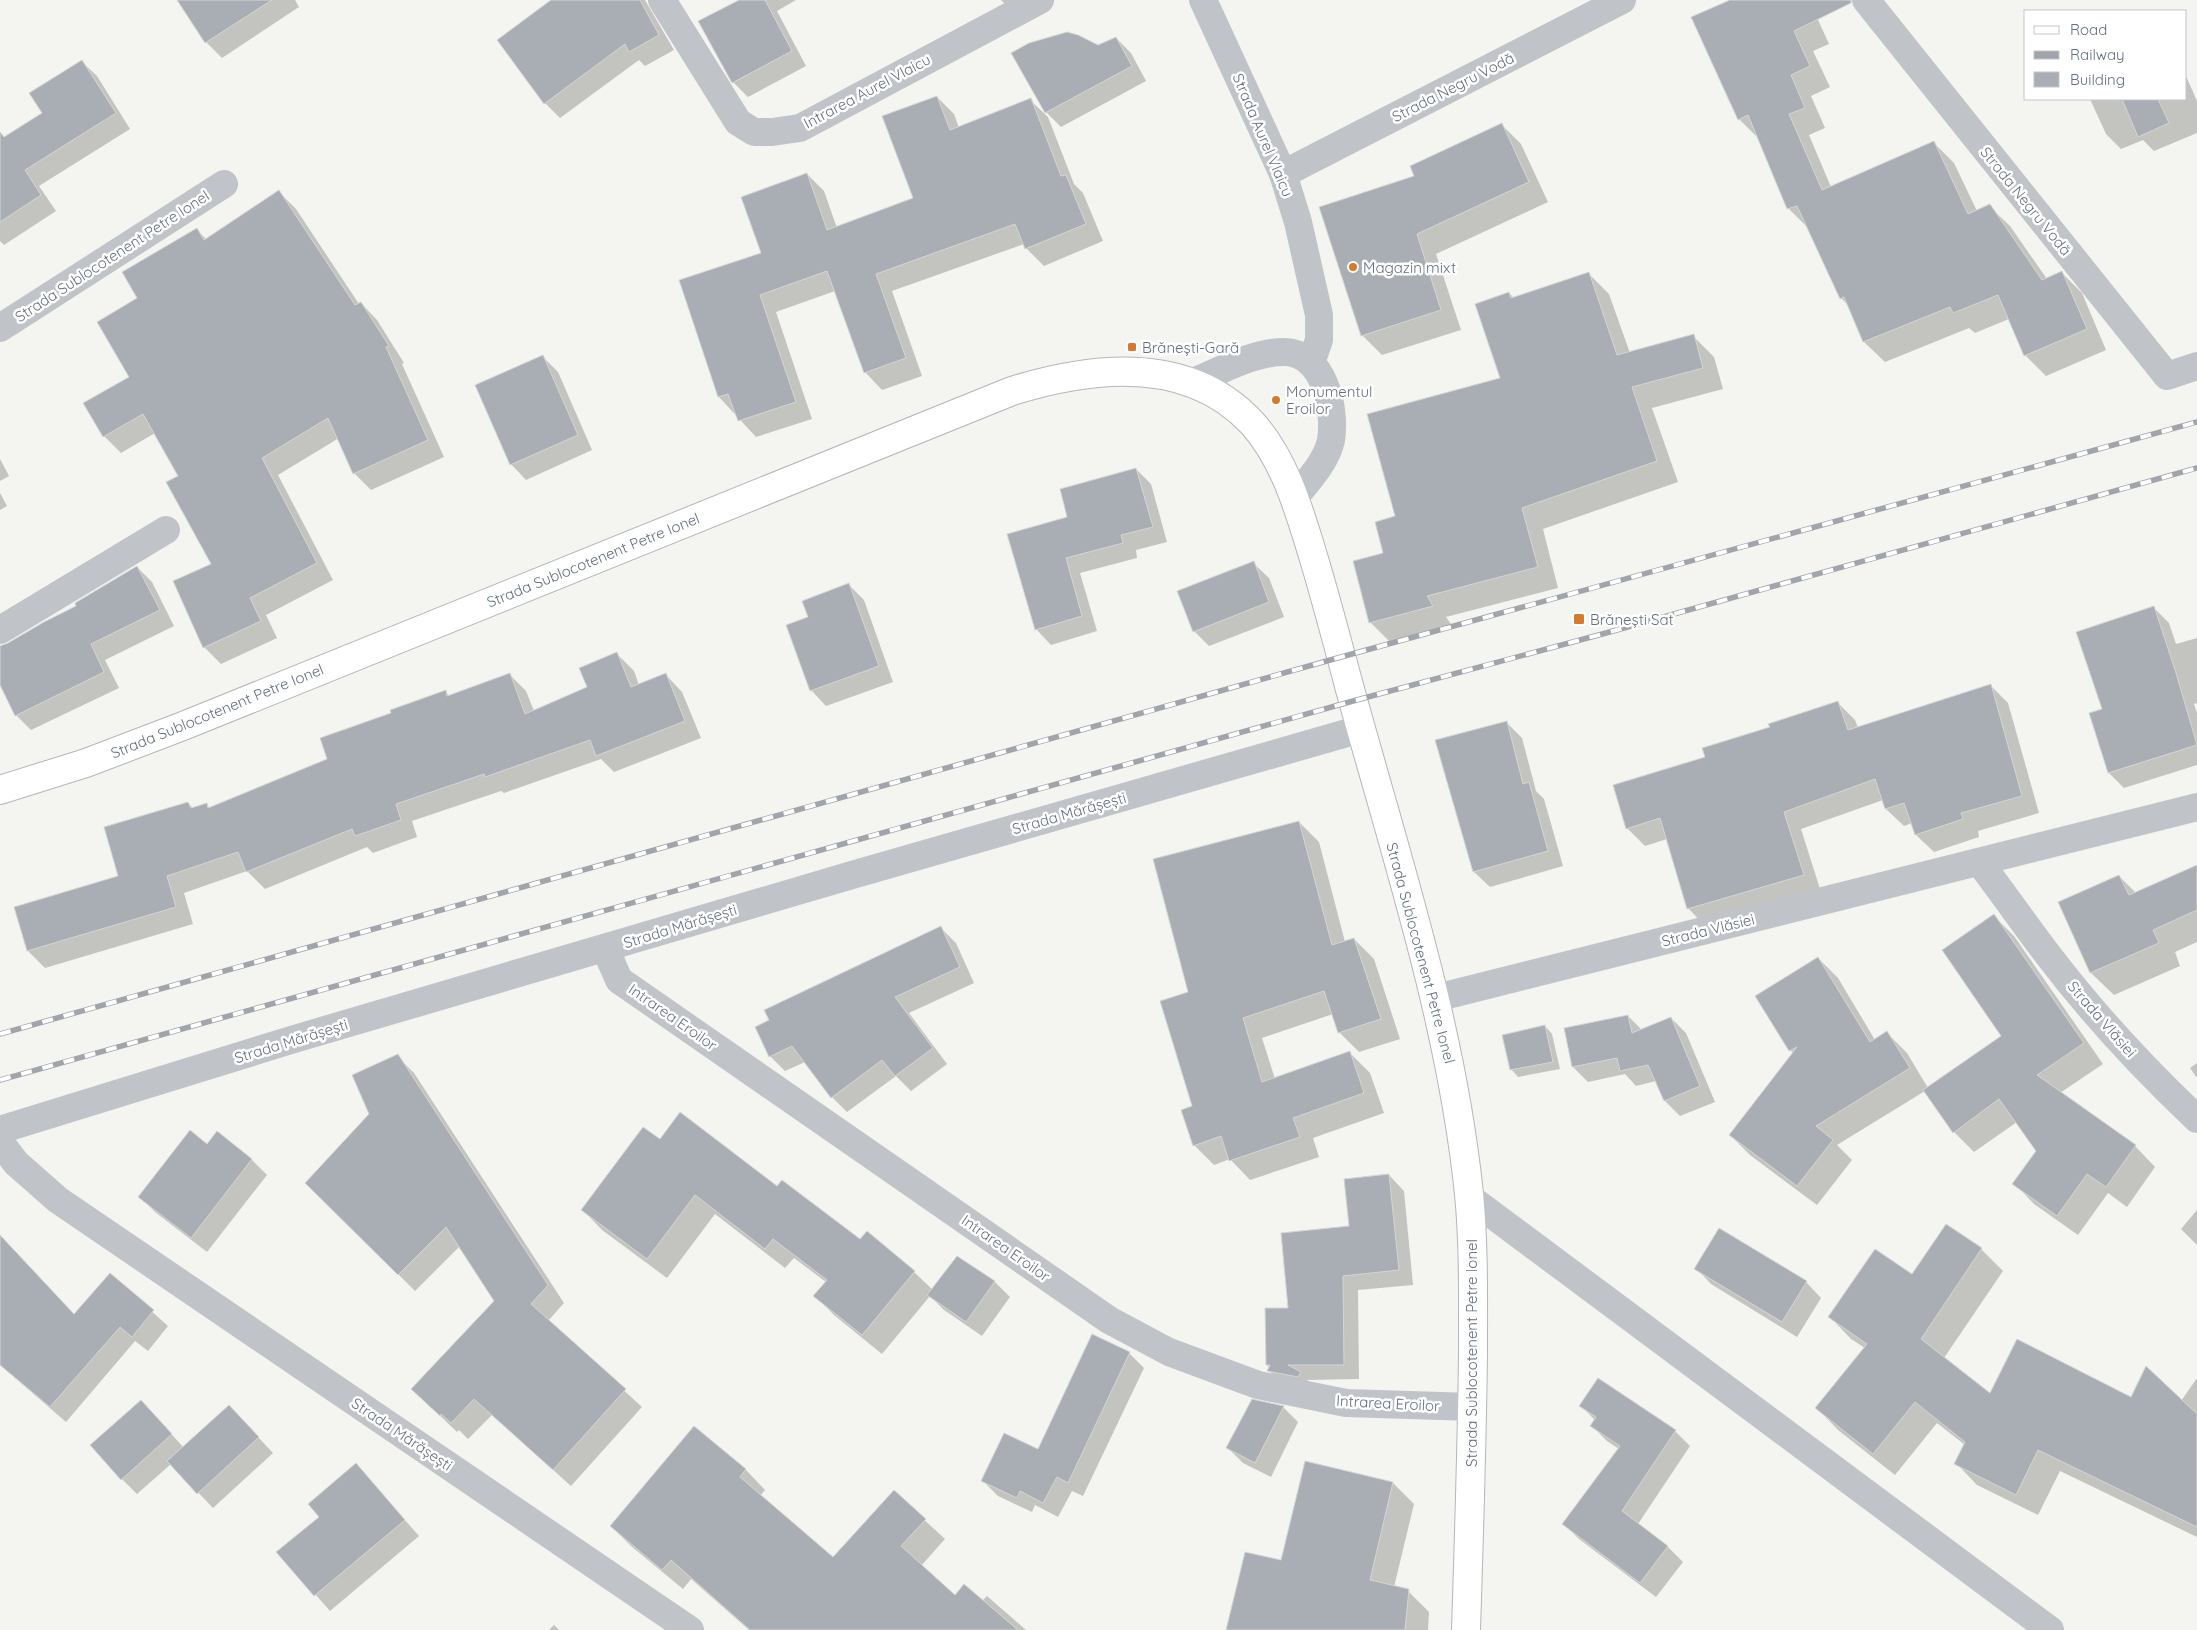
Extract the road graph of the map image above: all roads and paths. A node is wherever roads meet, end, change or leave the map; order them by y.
1 (662, 0) edge
2 (1040, 0) edge
3 (1203, 0) edge
4 (1622, 0) edge
5 (1866, 0) edge
6 (1283, 174) junction
7 (224, 184) dead end
8 (0, 328) edge
9 (1311, 362) junction
10 (2197, 366) edge
11 (1193, 382) junction
12 (1294, 498) junction
13 (166, 530) dead end
14 (0, 630) edge
15 (1361, 729) junction
16 (0, 790) edge
17 (2197, 807) edge
18 (1980, 862) junction
19 (605, 948) junction
20 (1436, 998) junction
21 (2197, 1119) edge
22 (0, 1130) edge
23 (0, 1142) edge
24 (1470, 1198) junction
25 (1472, 1407) junction
26 (690, 1630) edge
27 (1466, 1630) edge
28 (2050, 1630) edge

1 - 2 street, Intrarea Aurel Vlaicu
3 - 6 street, Strada Aurel Vlaicu
4 - 6 street, Strada Negru Vodă
5 - 10 street, Strada Negru Vodă
6 - 9 street, Strada Aurel Vlaicu
7 - 8 street, Strada Sublocotenent Petre Ionel
9 - 11 street
9 - 12 street
11 - 12 main road, Strada Sublocotenent Petre Ionel
11 - 16 main road, Strada Sublocotenent Petre Ionel
12 - 15 main road, Strada Sublocotenent Petre Ionel
13 - 14 street
15 - 19 street, Strada Mărășești
15 - 20 main road, Strada Sublocotenent Petre Ionel
17 - 18 street, Strada Vlăsiei
18 - 20 street, Strada Vlăsiei
18 - 21 street, Strada Vlăsiei
19 - 22 street, Strada Mărășești
19 - 25 street, Intrarea Eroilor
20 - 24 main road, Strada Sublocotenent Petre Ionel
23 - 26 street, Strada Mărășești
24 - 25 main road, Strada Sublocotenent Petre Ionel
24 - 28 street
25 - 27 main road, Strada Sublocotenent Petre Ionel

